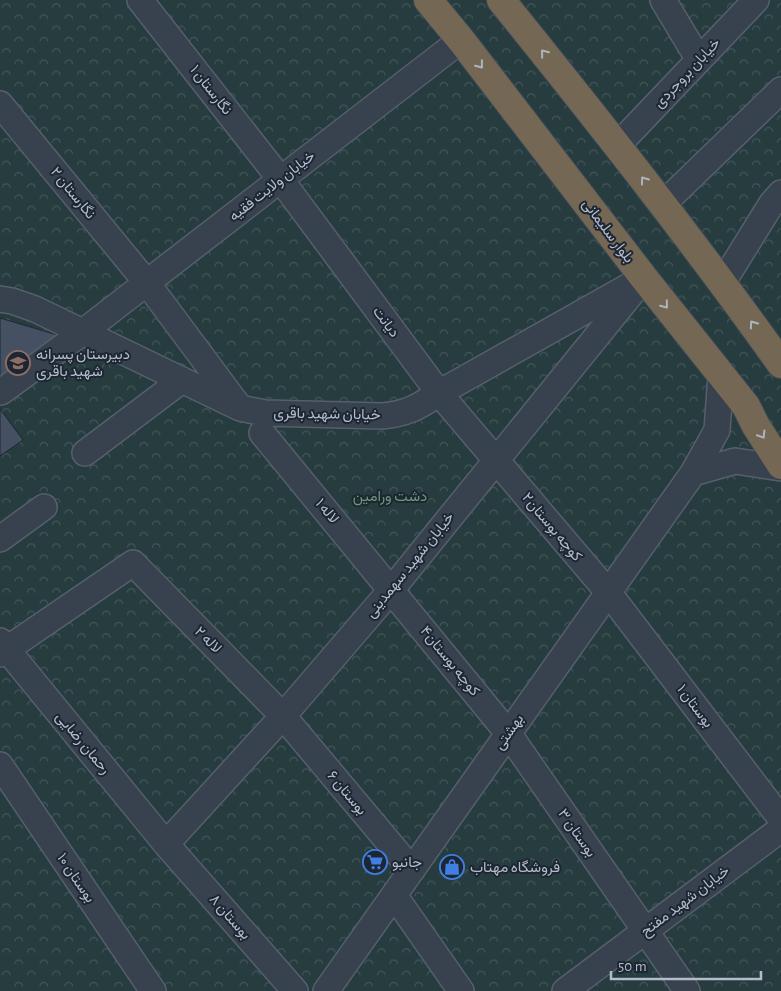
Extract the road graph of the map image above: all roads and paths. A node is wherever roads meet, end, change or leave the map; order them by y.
1 (140, 0) edge
2 (428, 0) edge
3 (501, 0) edge
4 (663, 0) edge
5 (756, 0) edge
6 (461, 40) junction
7 (699, 60) junction
8 (781, 90) edge
9 (0, 104) edge
10 (618, 145) junction
11 (281, 180) junction
12 (781, 193) edge
13 (662, 205) junction
14 (644, 278) junction
15 (723, 282) junction
16 (147, 283) junction
17 (0, 299) edge
18 (83, 332) junction
19 (781, 364) edge
20 (721, 375) junction
21 (182, 380) junction
22 (1, 392) edge
23 (439, 393) junction
24 (240, 408) junction
25 (262, 433) dead end
26 (85, 453) dead end
27 (496, 461) junction
28 (781, 467) edge
29 (692, 473) junction
30 (44, 507) dead end
31 (0, 539) edge
32 (392, 589) junction
33 (608, 592) junction
34 (2, 648) edge
35 (283, 716) junction
36 (508, 733) junction
37 (0, 764) edge
38 (781, 819) edge
39 (781, 829) edge
40 (166, 844) junction
41 (412, 870) junction
42 (394, 895) junction
43 (645, 932) junction
44 (334, 987) edge
45 (153, 991) edge
46 (295, 991) edge
47 (461, 991) edge
48 (565, 991) edge
49 (687, 991) edge

1 - 11 street, نگارستان ۱
2 - 6 highway, بلوار سلیمانی
10 -> 3 highway
4 - 7 street
5 - 7 street, خیابان بروجردی
6 - 11 street, خیابان ولایت فقیه
6 -> 14 highway, بلوار سلیمانی
7 - 10 street, خیابان بروجردی
8 - 13 street
9 - 16 street, نگارستان ۲
13 -> 10 highway
11 - 16 street, خیابان ولایت فقیه
11 - 23 street, دیانت
12 - 15 street
13 - 15 highway
14 -> 20 highway, بلوار سلیمانی
14 - 23 street, خیابان شهید باقری
14 - 27 street, خیابان شهید سهمدینی
19 -> 15 highway
16 - 18 street, خیابان ولایت فقیه
16 - 24 street, نگارستان ۲
17 - 18 street, خیابان شهید باقری
18 - 21 street, خیابان شهید باقری
18 - 22 street, خیابان ولایت فقیه
20 -> 28 highway, بلوار سلیمانی
20 - 29 street, بهشتی
21 - 24 street, خیابان شهید باقری
21 - 26 street
23 - 24 street, خیابان شهید باقری
23 - 27 street, دیانت
25 - 32 street, لاله ۱
27 - 32 street, خیابان شهید سهمدینی
27 - 33 street, کوچه بوستان۲
28 - 29 street
29 - 33 street, بهشتی
30 - 31 street
32 - 35 street, خیابان شهید سهمدینی
32 - 36 street, کوچه بوستان۴
33 - 36 street, بهشتی
33 - 38 street, بوستان ۱
34 - 35 street, لاله ۲
34 - 40 street, رحمان رضایی
35 - 40 street, خیابان شهید سهمدینی
35 - 41 street, بوستان ۶
36 - 41 street, بهشتی
36 - 43 street, بوستان ۳
37 - 45 street, بوستان ۱۰
39 - 43 street, خیابان شهید مفتح
40 - 46 street, بوستان ۸
41 - 42 street, بهشتی
42 - 44 street, بهشتی
42 - 47 street
43 - 48 street, خیابان شهید مفتح
43 - 49 street, بوستان ۳

